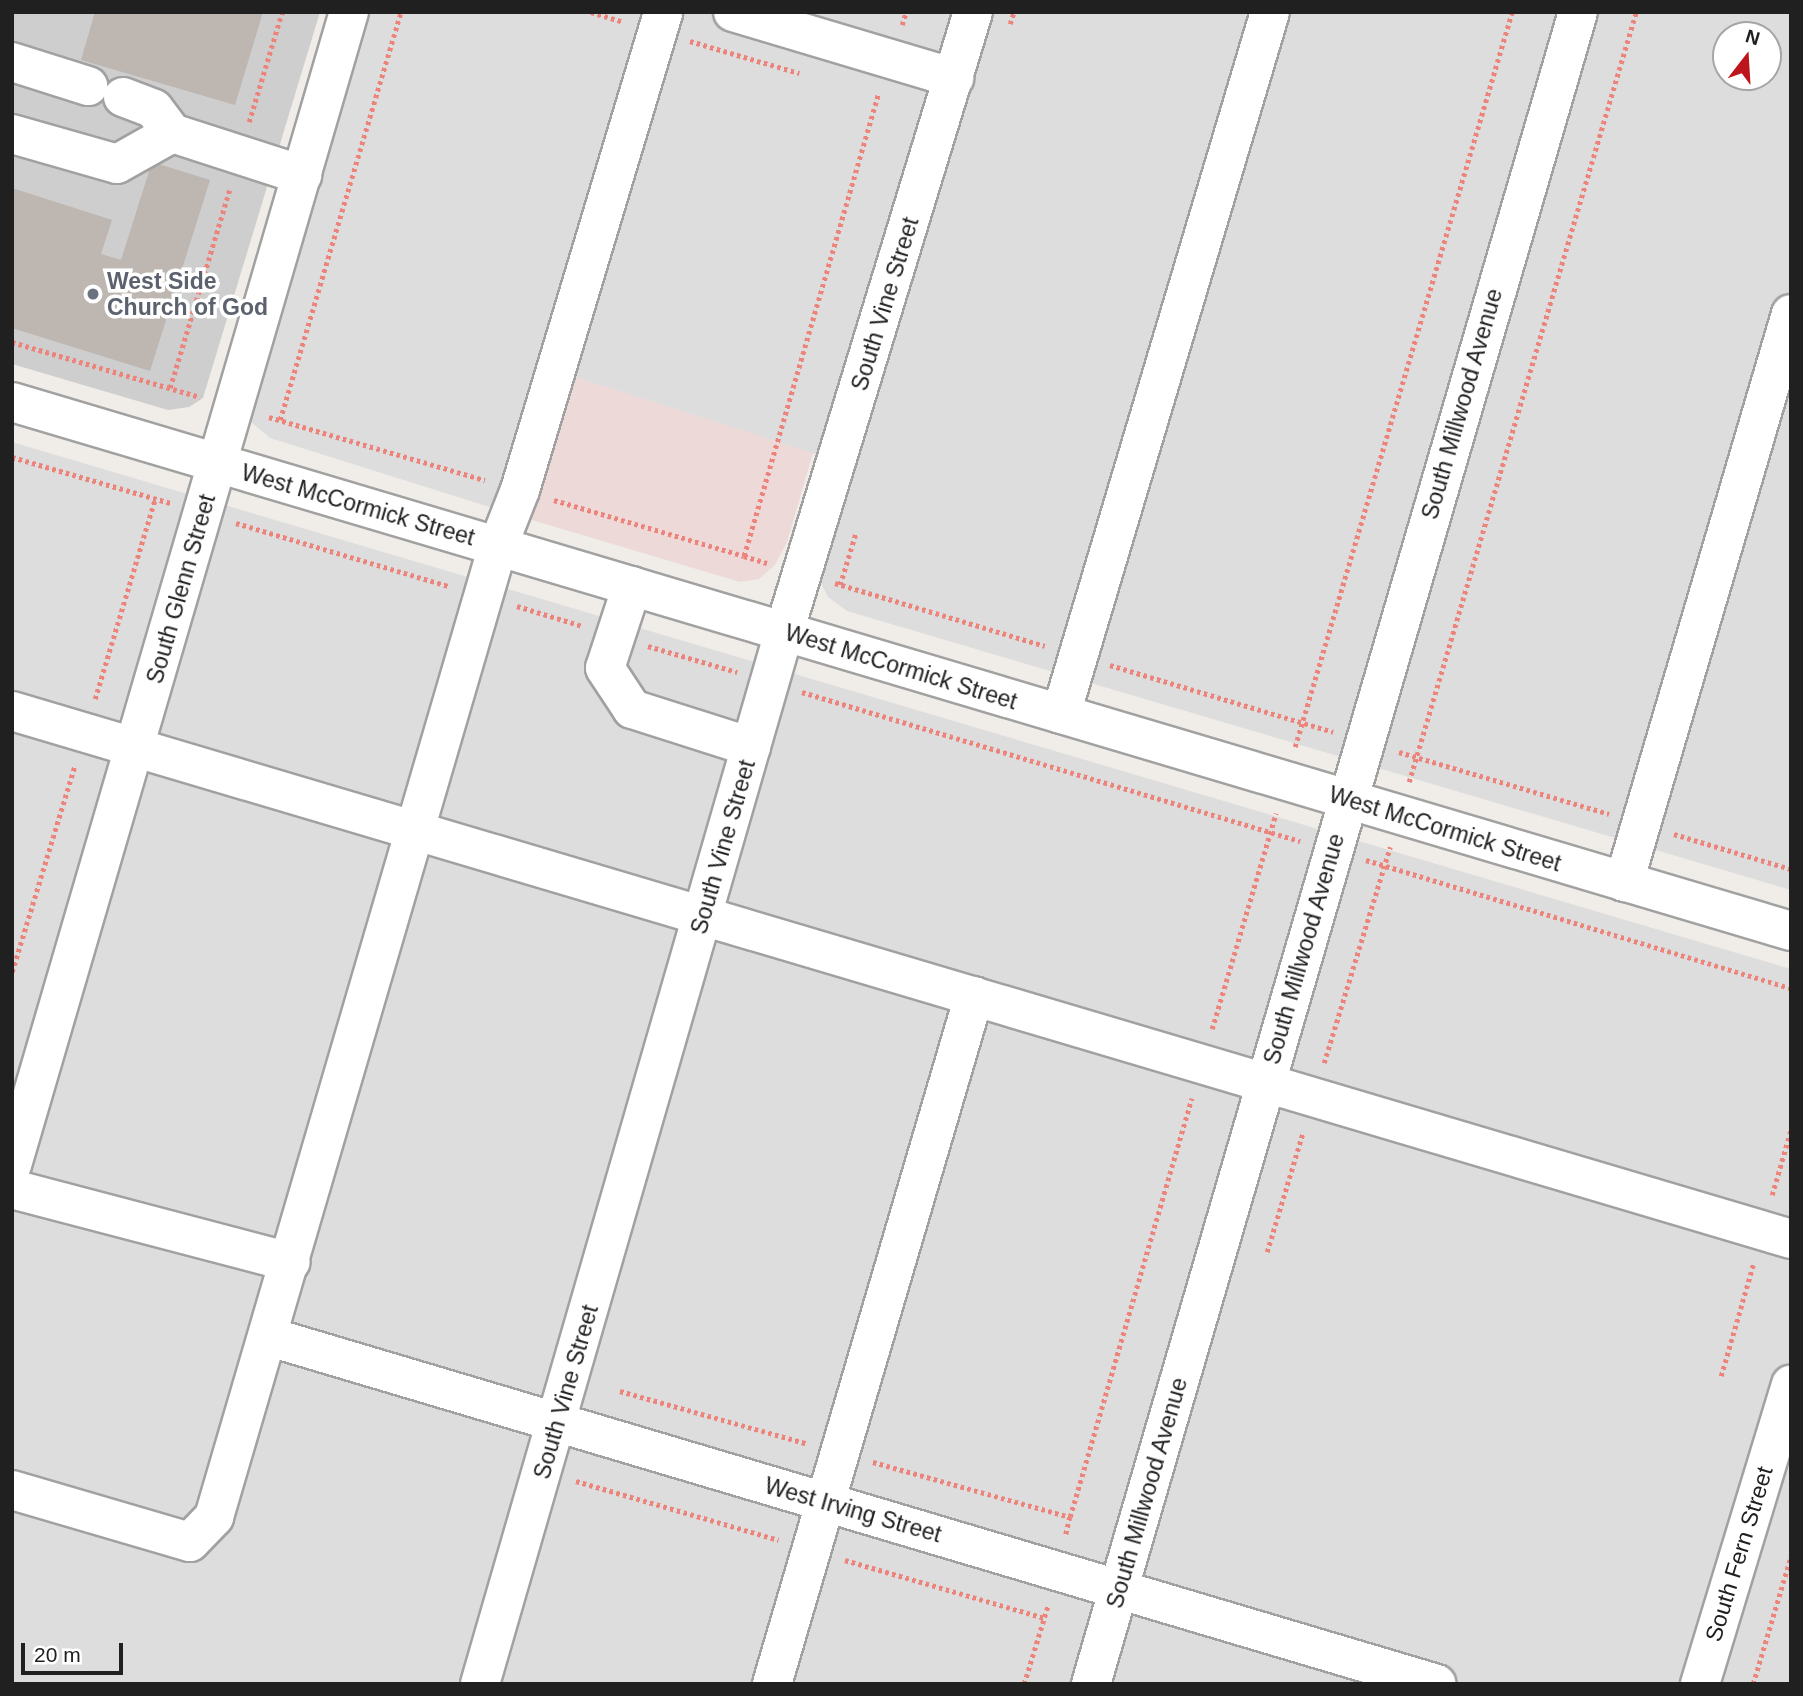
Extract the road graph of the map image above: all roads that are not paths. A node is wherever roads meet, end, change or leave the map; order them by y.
1 (349, 12) edge
2 (663, 12) edge
3 (733, 12) edge
4 (973, 12) edge
5 (1270, 12) edge
6 (1578, 12) edge
7 (12, 62) edge
8 (954, 78) junction
9 (88, 86) dead end
10 (123, 97) dead end
11 (172, 133) junction
12 (12, 134) edge
13 (302, 175) junction
14 (1791, 314) edge
15 (12, 402) edge
16 (218, 464) junction
17 (498, 546) junction
18 (632, 586) junction
19 (784, 632) junction
20 (12, 711) edge
21 (1061, 714) junction
22 (135, 747) junction
23 (751, 747) junction
24 (1347, 800) junction
25 (416, 831) junction
26 (1624, 882) junction
27 (703, 916) junction
28 (1791, 931) edge
29 (974, 996) junction
30 (1265, 1083) junction
31 (12, 1166) edge
32 (12, 1188) edge
33 (1791, 1239) edge
34 (291, 1262) junction
35 (270, 1337) junction
36 (1791, 1385) edge
37 (557, 1423) junction
38 (12, 1490) edge
39 (825, 1502) junction
40 (1120, 1588) junction
41 (1379, 1675) edge
42 (480, 1684) edge
43 (772, 1684) edge
44 (1091, 1684) edge
45 (1437, 1684) edge
46 (1700, 1684) edge

1 - 13 street, South Glenn Street
2 - 17 street
3 - 8 street
4 - 8 street, South Vine Street
5 - 21 street
6 - 24 street, South Millwood Avenue
7 - 9 street
8 - 19 street, South Vine Street
10 - 11 street
11 - 12 street
11 - 13 street
13 - 16 street, South Glenn Street
14 - 26 street
15 - 16 street, West McCormick Street
16 - 17 street, West McCormick Street
16 - 22 street, South Glenn Street
17 - 18 street, West McCormick Street
17 - 25 street
18 - 19 street, West McCormick Street
18 - 23 street
19 - 21 street, West McCormick Street
19 - 23 street, South Vine Street
20 - 22 street
21 - 24 street, West McCormick Street
22 - 25 street
22 - 31 street, South Glenn Street
23 - 27 street, South Vine Street
24 - 26 street, West McCormick Street
24 - 30 street, South Millwood Avenue
25 - 27 street
25 - 34 street
26 - 28 street, West McCormick Street
27 - 29 street
27 - 37 street, South Vine Street
29 - 30 street
29 - 39 street
30 - 33 street
30 - 40 street, South Millwood Avenue
32 - 34 street
34 - 35 street
35 - 37 street, West Irving Street
35 - 38 street
36 - 46 street, South Fern Street
37 - 39 street, West Irving Street
37 - 42 street, South Vine Street
39 - 40 street, West Irving Street
39 - 43 street
40 - 41 street, West Irving Street
40 - 44 street, South Millwood Avenue
41 - 45 street, West Irving Street

